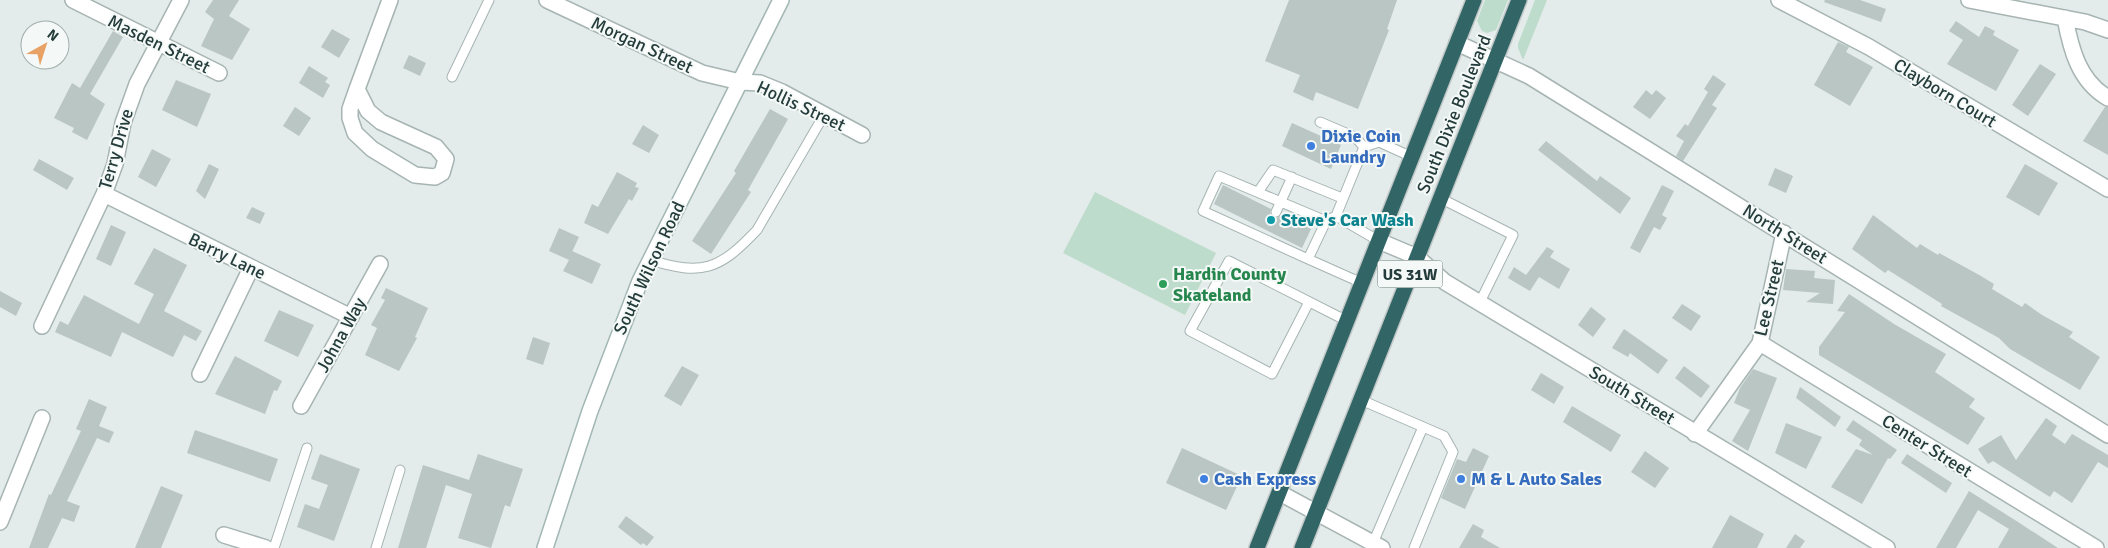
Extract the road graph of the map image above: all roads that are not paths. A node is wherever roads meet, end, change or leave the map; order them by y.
1 (73, 0) edge
2 (181, 0) edge
3 (390, 0) edge
4 (489, 0) edge
5 (547, 0) edge
6 (781, 0) edge
7 (1474, 0) edge
8 (1519, 0) edge
9 (1779, 0) edge
10 (1969, 0) edge
11 (2065, 18) junction
12 (2108, 30) edge
13 (1457, 43) junction
14 (157, 44) junction
15 (1495, 59) junction
16 (219, 73) dead end
17 (452, 77) dead end
18 (740, 82) junction
19 (357, 89) junction
20 (2108, 98) edge
21 (824, 115) junction
22 (1320, 122) dead end
23 (862, 135) dead end
24 (1364, 147) junction
25 (1412, 157) junction
26 (1292, 177) junction
27 (2108, 189) edge
28 (1258, 192) junction
29 (104, 194) junction
30 (1342, 198) junction
31 (1440, 198) junction
32 (1281, 202) junction
33 (1276, 212) dead end
34 (1336, 216) junction
35 (1326, 221) junction
36 (1784, 233) junction
37 (1379, 241) junction
38 (1416, 258) junction
39 (1308, 259) junction
40 (650, 260) junction
41 (380, 264) dead end
42 (251, 268) junction
43 (1362, 283) junction
44 (1309, 302) junction
45 (1480, 302) junction
46 (351, 317) junction
47 (1348, 321) junction
48 (42, 326) dead end
49 (1760, 344) junction
50 (200, 374) dead end
51 (1361, 400) junction
52 (301, 406) dead end
53 (42, 418) dead end
54 (1423, 427) junction
55 (1696, 434) junction
56 (2108, 435) edge
57 (307, 448) dead end
58 (400, 470) dead end
59 (1280, 493) junction
60 (1316, 512) junction
61 (0, 522) edge
62 (224, 535) dead end
63 (1378, 545) edge
64 (259, 547) edge
65 (274, 548) edge
66 (376, 548) edge
67 (545, 548) edge
68 (1257, 548) edge
69 (1302, 548) edge
70 (1414, 548) edge
71 (1887, 548) edge
72 (2096, 548) edge

1 - 14 street, Masden Street
2 - 14 street, Terry Drive
3 - 19 street
4 - 17 lane
5 - 18 street, Morgan Street
6 - 18 street, South Wilson Road
7 - 13 highway, South Dixie Boulevard / US 31W
8 - 15 highway, South Dixie Boulevard / US 31W
9 - 27 street, Clayborn Court
10 - 11 street
11 - 12 street
11 - 20 street
13 - 15 street, North Street
13 - 25 highway, South Dixie Boulevard / US 31W
14 - 16 street, Masden Street
14 - 29 street, Terry Drive
15 - 31 highway, South Dixie Boulevard / US 31W
15 - 36 street, North Street
18 - 21 street, Hollis Street
18 - 40 street, South Wilson Road
19 - 19 street
21 - 23 street, Hollis Street
21 - 40 lane
22 - 24 lane
24 - 25 lane
24 - 30 lane
25 - 37 highway, South Dixie Boulevard / US 31W
26 - 28 lane
26 - 30 lane
26 - 32 lane
28 - 32 lane
28 - 39 lane
29 - 42 street, Barry Lane
29 - 48 street, Terry Drive
30 - 34 lane
31 - 38 highway, South Dixie Boulevard / US 31W
31 - 45 lane
32 - 33 lane
32 - 35 lane
34 - 35 lane
34 - 37 lane
35 - 39 lane
36 - 49 street, Lee Street
36 - 56 street, North Street
37 - 38 street, South Street
37 - 43 highway, South Dixie Boulevard / US 31W
38 - 45 street, South Street
38 - 51 highway, South Dixie Boulevard / US 31W
39 - 43 lane
40 - 67 street, South Wilson Road
41 - 46 street, Johna Way
42 - 46 street, Barry Lane
42 - 50 street
43 - 47 highway, South Dixie Boulevard / US 31W
44 - 44 lane
44 - 47 lane
45 - 55 street, South Street
46 - 52 street, Johna Way
47 - 59 highway, South Dixie Boulevard / US 31W
49 - 55 street, Lee Street
49 - 72 street, Center Street
51 - 54 lane
51 - 60 highway, South Dixie Boulevard / US 31W
53 - 61 street
54 - 63 lane
54 - 70 lane
55 - 71 street, South Street
57 - 65 lane
58 - 66 lane
59 - 60 street
59 - 68 highway, South Dixie Boulevard / US 31W
60 - 63 street
60 - 69 highway, South Dixie Boulevard / US 31W
62 - 64 street

